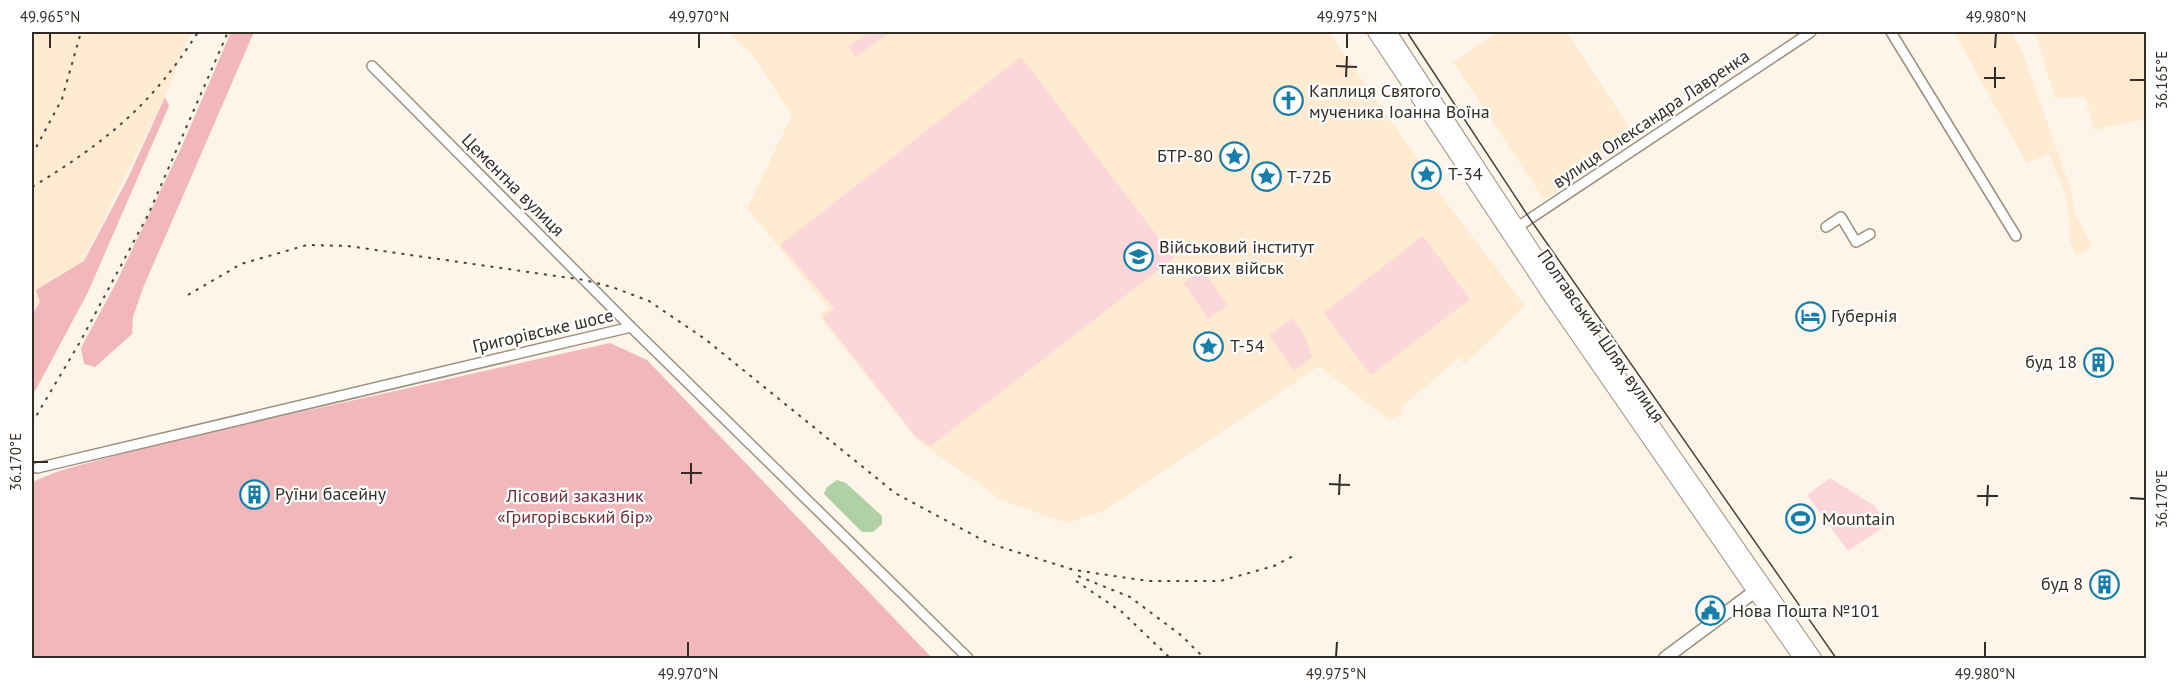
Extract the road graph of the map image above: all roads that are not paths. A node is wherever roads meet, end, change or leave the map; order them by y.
1 (1375, 32) edge
2 (1389, 32) edge
3 (1811, 32) edge
4 (1891, 32) edge
5 (372, 66) dead end
6 (1827, 227) dead end
7 (1513, 230) junction
8 (1870, 234) dead end
9 (2016, 236) dead end
10 (631, 327) junction
11 (38, 468) dead end
12 (1759, 588) junction
13 (968, 658) edge
14 (1665, 658) edge
15 (1801, 658) edge
16 (1814, 658) edge

1 - 7 main road, Полтавський Шлях вулиця
2 - 7 main road, Полтавський Шлях вулиця
3 - 7 street, вулиця Олександра Лавренка
4 - 9 street
5 - 10 street, Цементна вулиця
6 - 8 street
7 - 12 main road, Полтавський Шлях вулиця
10 - 11 street, Григорівське шосе
10 - 13 street, Григорівське шосе
12 - 14 street
12 - 15 main road, Полтавський Шлях вулиця
12 - 16 main road, Полтавський Шлях вулиця

